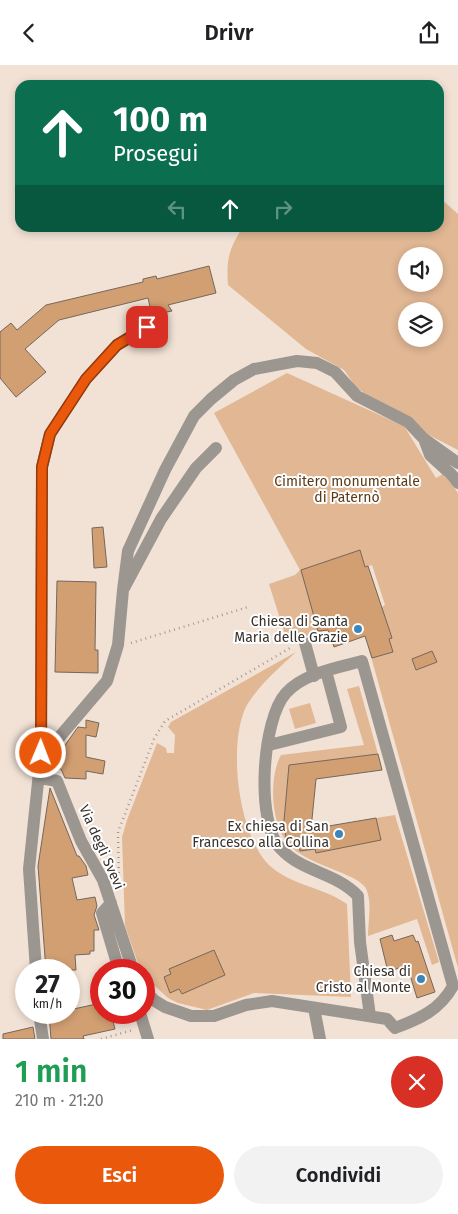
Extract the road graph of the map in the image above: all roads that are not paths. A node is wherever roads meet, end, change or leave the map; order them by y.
1 (147, 327) dead end
2 (424, 439) junction
3 (216, 448) dead end
4 (458, 463) edge
5 (458, 483) edge
6 (123, 591) junction
7 (305, 643) road end
8 (326, 671) junction
9 (314, 676) junction
10 (268, 745) junction
11 (41, 753) junction
12 (40, 778) junction
13 (111, 903) junction
14 (35, 959) edge
15 (116, 959) edge
16 (129, 959) edge
17 (155, 1001) edge
18 (314, 1008) junction
19 (370, 1016) junction
20 (40, 1024) edge
21 (395, 1034) edge
22 (42, 1039) edge
23 (320, 1039) edge

1 - 11 street
2 - 4 street
2 - 5 street
2 - 6 street
3 - 6 street
6 - 11 street
7 - 9 street
8 - 9 street
8 - 10 street
8 - 21 street
9 - 10 street
10 - 19 street
11 - 12 street
12 - 13 street, Via degli Svevi
12 - 14 street
13 - 15 street
13 - 16 street, Via degli Svevi
17 - 18 street
18 - 19 street
18 - 23 street
19 - 21 street
20 - 22 street

